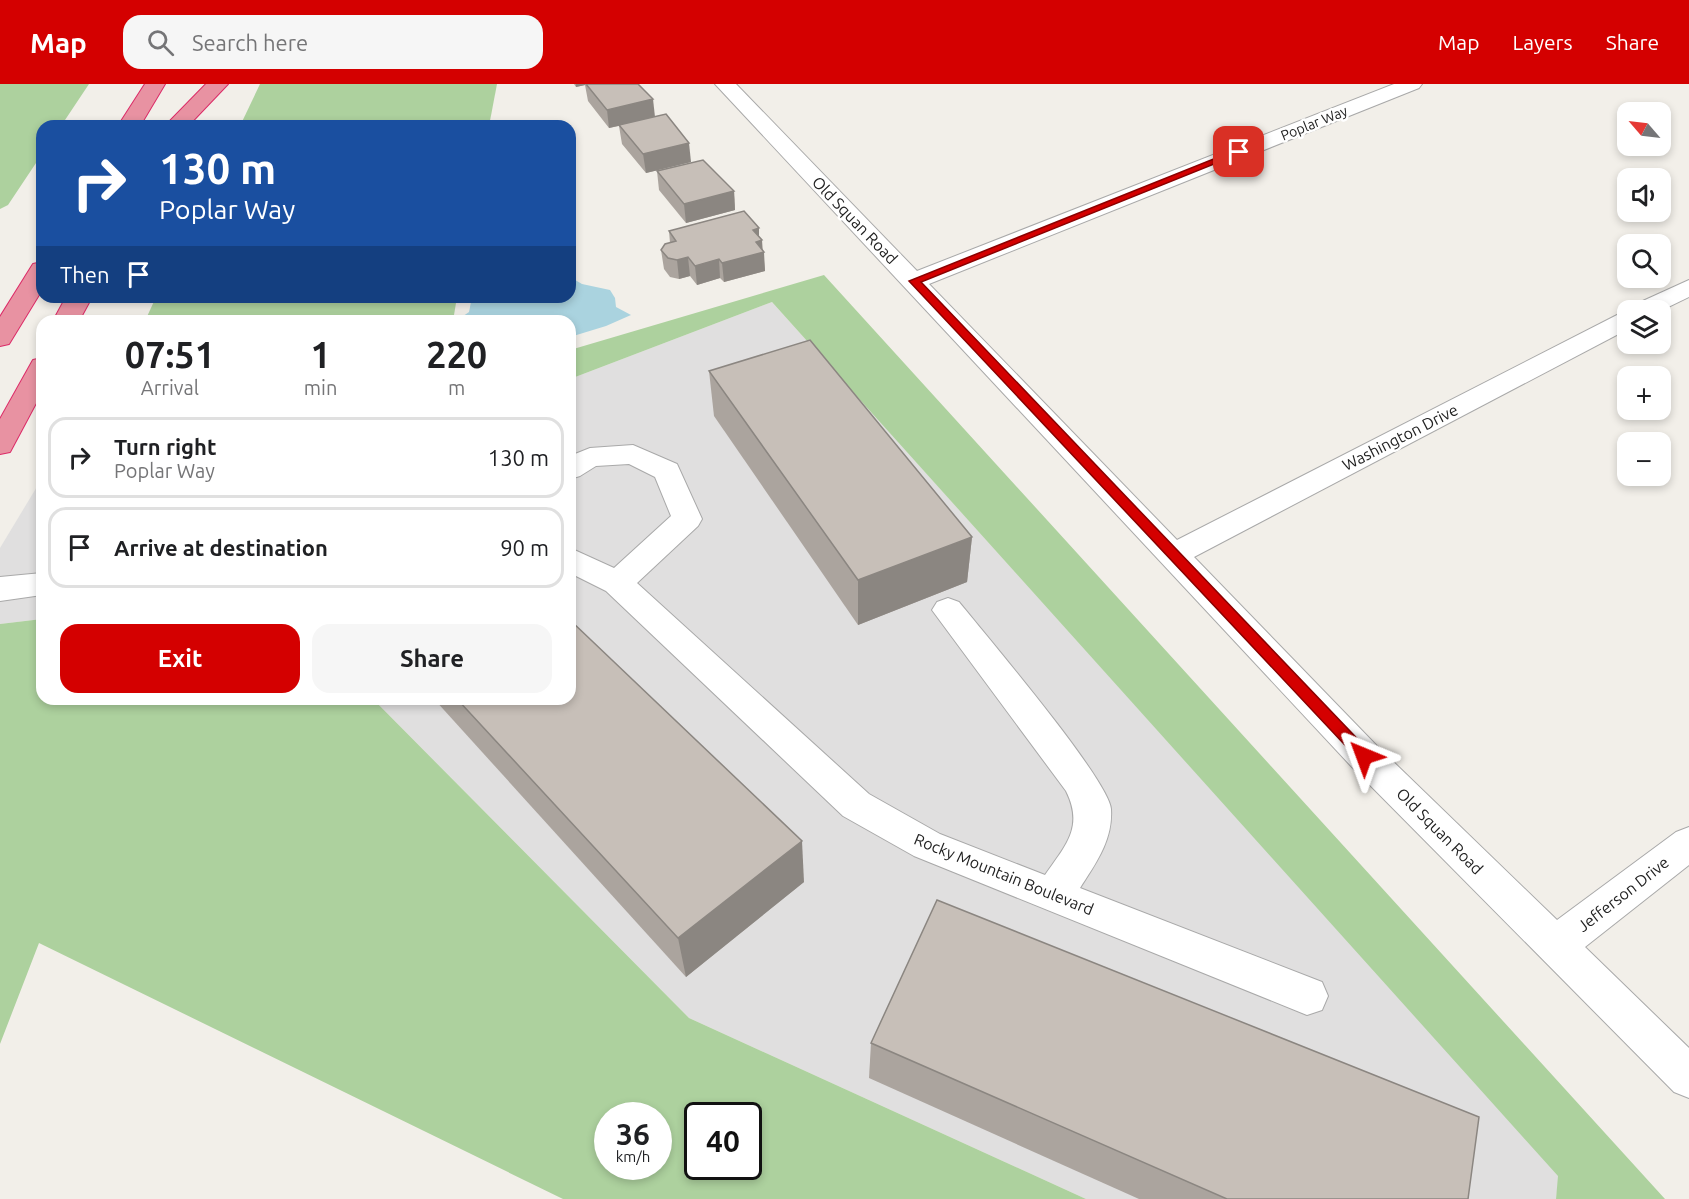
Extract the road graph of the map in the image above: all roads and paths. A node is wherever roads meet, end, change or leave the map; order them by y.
1 (155, 84) edge
2 (192, 84) edge
3 (218, 84) edge
4 (725, 84) edge
5 (1412, 84) edge
6 (133, 120) edge
7 (173, 120) edge
8 (182, 120) edge
9 (36, 279) edge
10 (914, 281) junction
11 (1689, 287) edge
12 (1663, 300) edge
13 (1689, 303) edge
14 (1671, 304) edge
15 (1617, 325) edge
16 (0, 338) edge
17 (36, 377) edge
18 (0, 445) edge
19 (576, 465) edge
20 (1173, 555) junction
21 (576, 562) edge
22 (617, 583) junction
23 (36, 585) edge
24 (0, 589) edge
25 (948, 610) dead end
26 (1689, 843) edge
27 (1053, 895) junction
28 (1556, 945) junction
29 (1307, 996) dead end
30 (1689, 1077) edge

1 - 6 highway
2 - 7 highway
3 - 8 highway
4 - 10 street, Old Squan Road
5 - 10 street, Poplar Way
9 - 16 highway
10 - 20 street, Old Squan Road
11 - 12 street
13 - 14 street
15 - 20 street, Washington Drive
17 - 18 highway
19 - 22 street
20 - 28 street, Old Squan Road
21 - 22 street, Rocky Mountain Boulevard
22 - 27 street, Rocky Mountain Boulevard
23 - 24 street
25 - 27 street
26 - 28 street, Jefferson Drive
27 - 29 street, Rocky Mountain Boulevard
28 - 30 street, Old Squan Road

